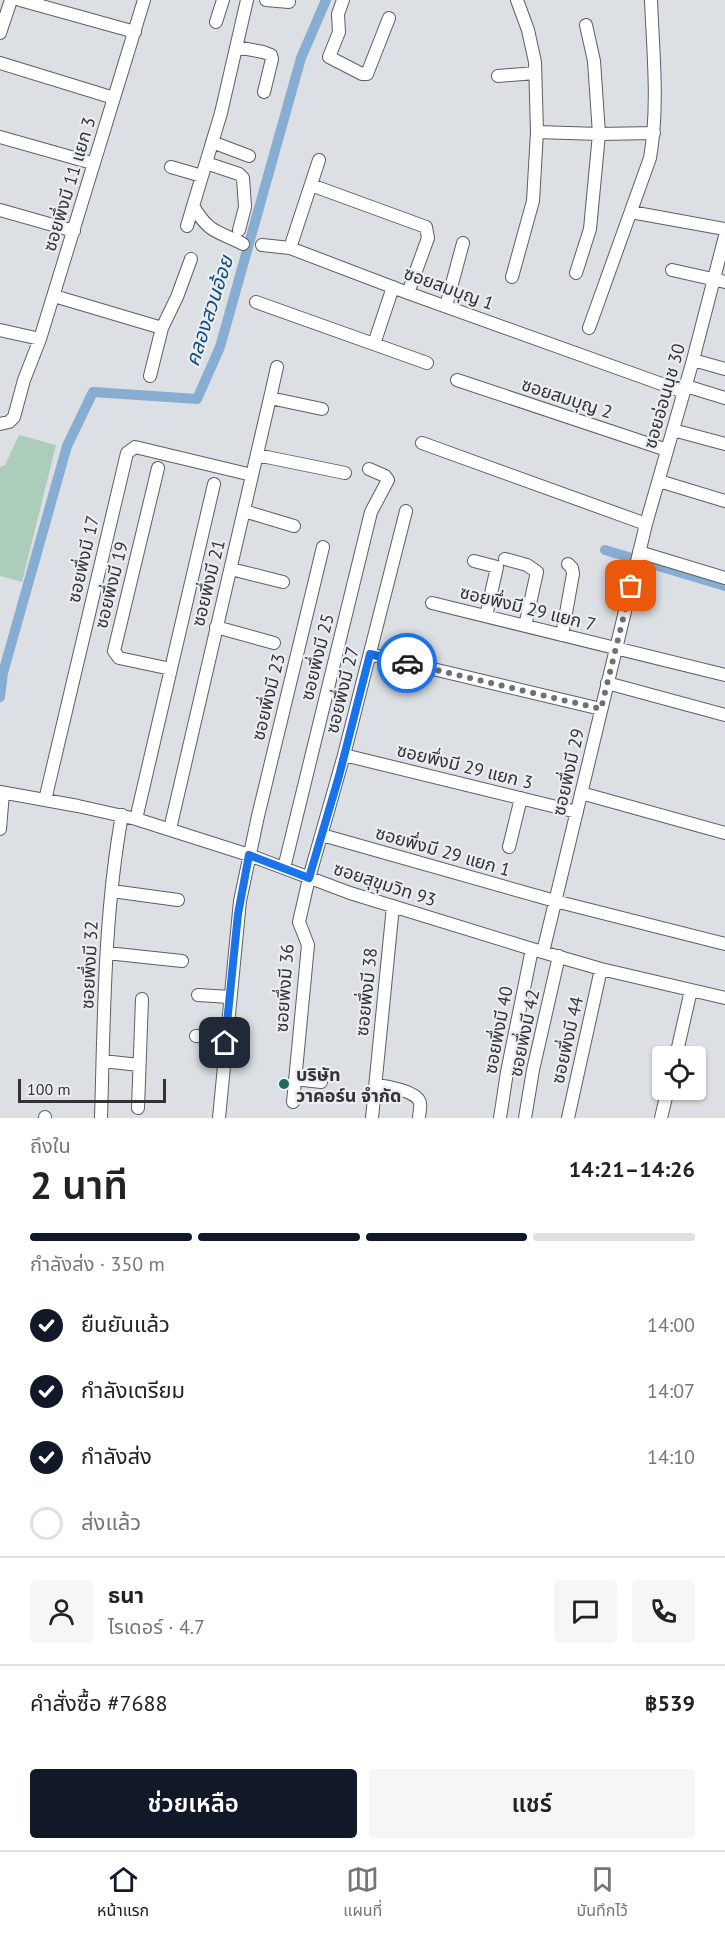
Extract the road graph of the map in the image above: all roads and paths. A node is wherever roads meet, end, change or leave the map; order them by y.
1 (11, 0) edge
2 (20, 0) edge
3 (144, 0) edge
4 (223, 0) edge
5 (247, 0) edge
6 (266, 0) edge
7 (343, 0) edge
8 (518, 0) edge
9 (651, 0) edge
10 (289, 2) dead end
11 (389, 18) dead end
12 (216, 22) dead end
13 (586, 25) dead end
14 (135, 32) junction
15 (0, 33) edge
16 (236, 47) junction
17 (0, 63) edge
18 (535, 74) junction
19 (498, 76) dead end
20 (264, 92) dead end
21 (114, 98) junction
22 (537, 132) junction
23 (654, 133) junction
24 (599, 134) junction
25 (0, 137) edge
26 (212, 142) junction
27 (249, 156) dead end
28 (319, 160) dead end
29 (92, 163) junction
30 (171, 167) dead end
31 (204, 170) junction
32 (310, 185) junction
33 (192, 206) junction
34 (0, 210) edge
35 (631, 212) junction
36 (187, 226) dead end
37 (725, 229) edge
38 (239, 230) dead end
39 (74, 231) junction
40 (725, 236) edge
41 (463, 243) dead end
42 (243, 244) dead end
43 (262, 246) dead end
44 (290, 248) junction
45 (190, 259) dead end
46 (672, 270) dead end
47 (576, 273) dead end
48 (512, 277) dead end
49 (720, 281) edge
50 (393, 287) junction
51 (408, 293) junction
52 (54, 296) junction
53 (256, 302) dead end
54 (446, 306) junction
55 (162, 328) junction
56 (589, 328) dead end
57 (0, 330) edge
58 (40, 339) junction
59 (374, 344) junction
60 (693, 360) junction
61 (427, 363) dead end
62 (276, 367) dead end
63 (725, 369) edge
64 (150, 376) dead end
65 (456, 380) dead end
66 (685, 389) junction
67 (270, 398) junction
68 (725, 398) edge
69 (322, 409) dead end
70 (0, 424) edge
71 (673, 430) junction
72 (422, 443) dead end
73 (725, 444) edge
74 (667, 450) junction
75 (257, 455) junction
76 (158, 468) dead end
77 (369, 470) dead end
78 (345, 473) dead end
79 (252, 475) junction
80 (659, 481) junction
81 (214, 484) dead end
82 (725, 501) edge
83 (244, 511) junction
84 (406, 511) dead end
85 (646, 524) junction
86 (294, 526) dead end
87 (323, 547) dead end
88 (638, 558) junction
89 (505, 559) dead end
90 (474, 561) dead end
91 (568, 564) dead end
92 (231, 569) junction
93 (725, 578) edge
94 (283, 582) dead end
95 (432, 603) dead end
96 (486, 616) junction
97 (525, 626) junction
98 (216, 627) junction
99 (562, 635) junction
100 (274, 643) dead end
101 (616, 648) junction
102 (370, 654) junction
103 (171, 669) junction
104 (725, 675) edge
105 (607, 683) junction
106 (601, 709) junction
107 (725, 716) edge
108 (344, 755) junction
109 (2, 793) edge
110 (581, 793) junction
111 (521, 798) junction
112 (45, 800) junction
113 (577, 812) junction
114 (122, 815) junction
115 (136, 819) junction
116 (0, 829) edge
117 (170, 829) junction
118 (725, 833) edge
119 (322, 835) junction
120 (509, 847) dead end
121 (249, 855) junction
122 (284, 868) junction
123 (309, 878) junction
124 (112, 891) junction
125 (178, 900) dead end
126 (555, 901) junction
127 (393, 906) junction
128 (725, 944) edge
129 (538, 950) junction
130 (107, 953) junction
131 (559, 956) junction
132 (182, 961) dead end
133 (601, 969) junction
134 (691, 990) junction
135 (198, 995) dead end
136 (230, 997) junction
137 (725, 998) edge
138 (142, 999) dead end
139 (196, 1036) dead end
140 (226, 1038) junction
141 (678, 1046) edge
142 (103, 1061) junction
143 (139, 1065) junction
144 (295, 1079) junction
145 (321, 1082) dead end
146 (376, 1085) junction
147 (666, 1100) edge
148 (293, 1102) dead end
149 (138, 1108) dead end
150 (101, 1118) edge
151 (219, 1118) edge
152 (372, 1118) edge
153 (419, 1118) edge
154 (500, 1118) edge
155 (525, 1118) edge
156 (568, 1118) edge
157 (662, 1118) edge

1 - 15 street
2 - 14 street
3 - 14 street, ซอยพึ่งมี 11 แยก 3
4 - 12 street
5 - 16 street
6 - 10 street
7 - 11 street
8 - 18 street
9 - 23 street
13 - 24 street
14 - 21 street, ซอยพึ่งมี 11 แยก 3
16 - 20 street
16 - 26 street
17 - 21 street
18 - 19 street
18 - 22 street
21 - 29 street, ซอยพึ่งมี 11 แยก 3
22 - 24 street
22 - 48 street
23 - 24 street
23 - 35 street
24 - 47 street
25 - 29 street
26 - 27 street
26 - 31 street
28 - 32 street
29 - 39 street, ซอยพึ่งมี 11 แยก 3
30 - 31 street
31 - 33 street
31 - 38 street
32 - 44 street
32 - 51 street
33 - 36 street
33 - 42 street
34 - 39 street
35 - 37 street
35 - 56 street
39 - 52 street, ซอยพึ่งมี 11 แยก 3
40 - 49 street, ซอยอ่อนนุช 30
41 - 54 street
43 - 44 street, ซอยสมบุญ 1
44 - 50 street, ซอยสมบุญ 1
45 - 55 street
46 - 49 street
49 - 60 street, ซอยอ่อนนุช 30
50 - 51 street, ซอยสมบุญ 1
50 - 59 street
51 - 54 street, ซอยสมบุญ 1
52 - 55 street
52 - 58 street, ซอยพึ่งมี 11 แยก 3
53 - 59 street
54 - 66 street, ซอยสมบุญ 1
55 - 64 street
57 - 58 street
58 - 70 street, ซอยพึ่งมี 11 แยก 3
59 - 61 street
60 - 63 street
60 - 66 street, ซอยอ่อนนุช 30
62 - 67 street, ซอยพึ่งมี 21
65 - 74 street, ซอยสมบุญ 2
66 - 68 street, ซอยสมบุญ 1
66 - 71 street, ซอยอ่อนนุช 30
67 - 69 street
67 - 75 street, ซอยพึ่งมี 21
71 - 73 street
71 - 74 street, ซอยอ่อนนุช 30
72 - 85 street
74 - 80 street, ซอยอ่อนนุช 30
75 - 78 street
75 - 79 street, ซอยพึ่งมี 21
76 - 103 street, ซอยพึ่งมี 19
77 - 122 street, ซอยพึ่งมี 25
79 - 83 street, ซอยพึ่งมี 21
79 - 112 street, ซอยพึ่งมี 17
80 - 82 street
80 - 85 street, ซอยอ่อนนุช 30
81 - 103 street
83 - 86 street
83 - 92 street, ซอยพึ่งมี 21
84 - 102 street, ซอยพึ่งมี 27
85 - 88 street, ซอยอ่อนนุช 30
87 - 121 street, ซอยพึ่งมี 23
88 - 93 street
88 - 101 street, ซอยพึ่งมี 29
89 - 97 street
90 - 96 street
91 - 99 street
92 - 94 street
92 - 98 street, ซอยพึ่งมี 21
95 - 96 street, ซอยพึ่งมี 29 แยก 7
96 - 97 street, ซอยพึ่งมี 29 แยก 7
97 - 99 street, ซอยพึ่งมี 29 แยก 7
98 - 100 street
98 - 117 street, ซอยพึ่งมี 21
99 - 101 street, ซอยพึ่งมี 29 แยก 7
101 - 104 street, ซอยพึ่งมี 29 แยก 7
101 - 105 street, ซอยพึ่งมี 29
102 - 106 street
102 - 108 street, ซอยพึ่งมี 27
103 - 115 street
105 - 106 street, ซอยพึ่งมี 29
105 - 107 street
106 - 110 street, ซอยพึ่งมี 29
108 - 111 street, ซอยพึ่งมี 29 แยก 3
108 - 119 street, ซอยพึ่งมี 27
109 - 112 street, ซอยสุขุมวิท 93
109 - 116 street
110 - 113 street, ซอยพึ่งมี 29
110 - 118 street
111 - 113 street, ซอยพึ่งมี 29 แยก 3
111 - 120 street
112 - 114 street, ซอยสุขุมวิท 93
113 - 126 street, ซอยพึ่งมี 29
114 - 115 street, ซอยสุขุมวิท 93
114 - 124 street, ซอยพึ่งมี 32
115 - 117 street, ซอยสุขุมวิท 93
117 - 121 street, ซอยสุขุมวิท 93
119 - 123 street, ซอยพึ่งมี 27
119 - 126 street, ซอยพึ่งมี 29 แยก 1
121 - 122 street, ซอยสุขุมวิท 93
121 - 136 street, ซอยพึ่งมี 23
122 - 123 street, ซอยสุขุมวิท 93
123 - 127 street, ซอยสุขุมวิท 93
123 - 144 street, ซอยพึ่งมี 36
124 - 125 street
124 - 130 street, ซอยพึ่งมี 32
126 - 128 street, ซอยพึ่งมี 29 แยก 1
126 - 129 street, ซอยพึ่งมี 29
127 - 129 street, ซอยสุขุมวิท 93
127 - 146 street, ซอยพึ่งมี 38
129 - 131 street, ซอยสุขุมวิท 93
129 - 154 street, ซอยพึ่งมี 40
130 - 132 street
130 - 142 street, ซอยพึ่งมี 32
131 - 133 street, ซอยสุขุมวิท 93
131 - 155 street, ซอยพึ่งมี 42
133 - 134 street, ซอยสุขุมวิท 93
133 - 156 street, ซอยพึ่งมี 44
134 - 137 street, ซอยสุขุมวิท 93
134 - 141 street
135 - 136 street
136 - 140 street, ซอยพึ่งมี 23
138 - 143 street
139 - 140 street
140 - 151 street, ซอยพึ่งมี 23
142 - 143 street
142 - 150 street, ซอยพึ่งมี 32
143 - 149 street
144 - 145 street
144 - 148 street, ซอยพึ่งมี 36
146 - 152 street, ซอยพึ่งมี 38
146 - 153 street
147 - 157 street

